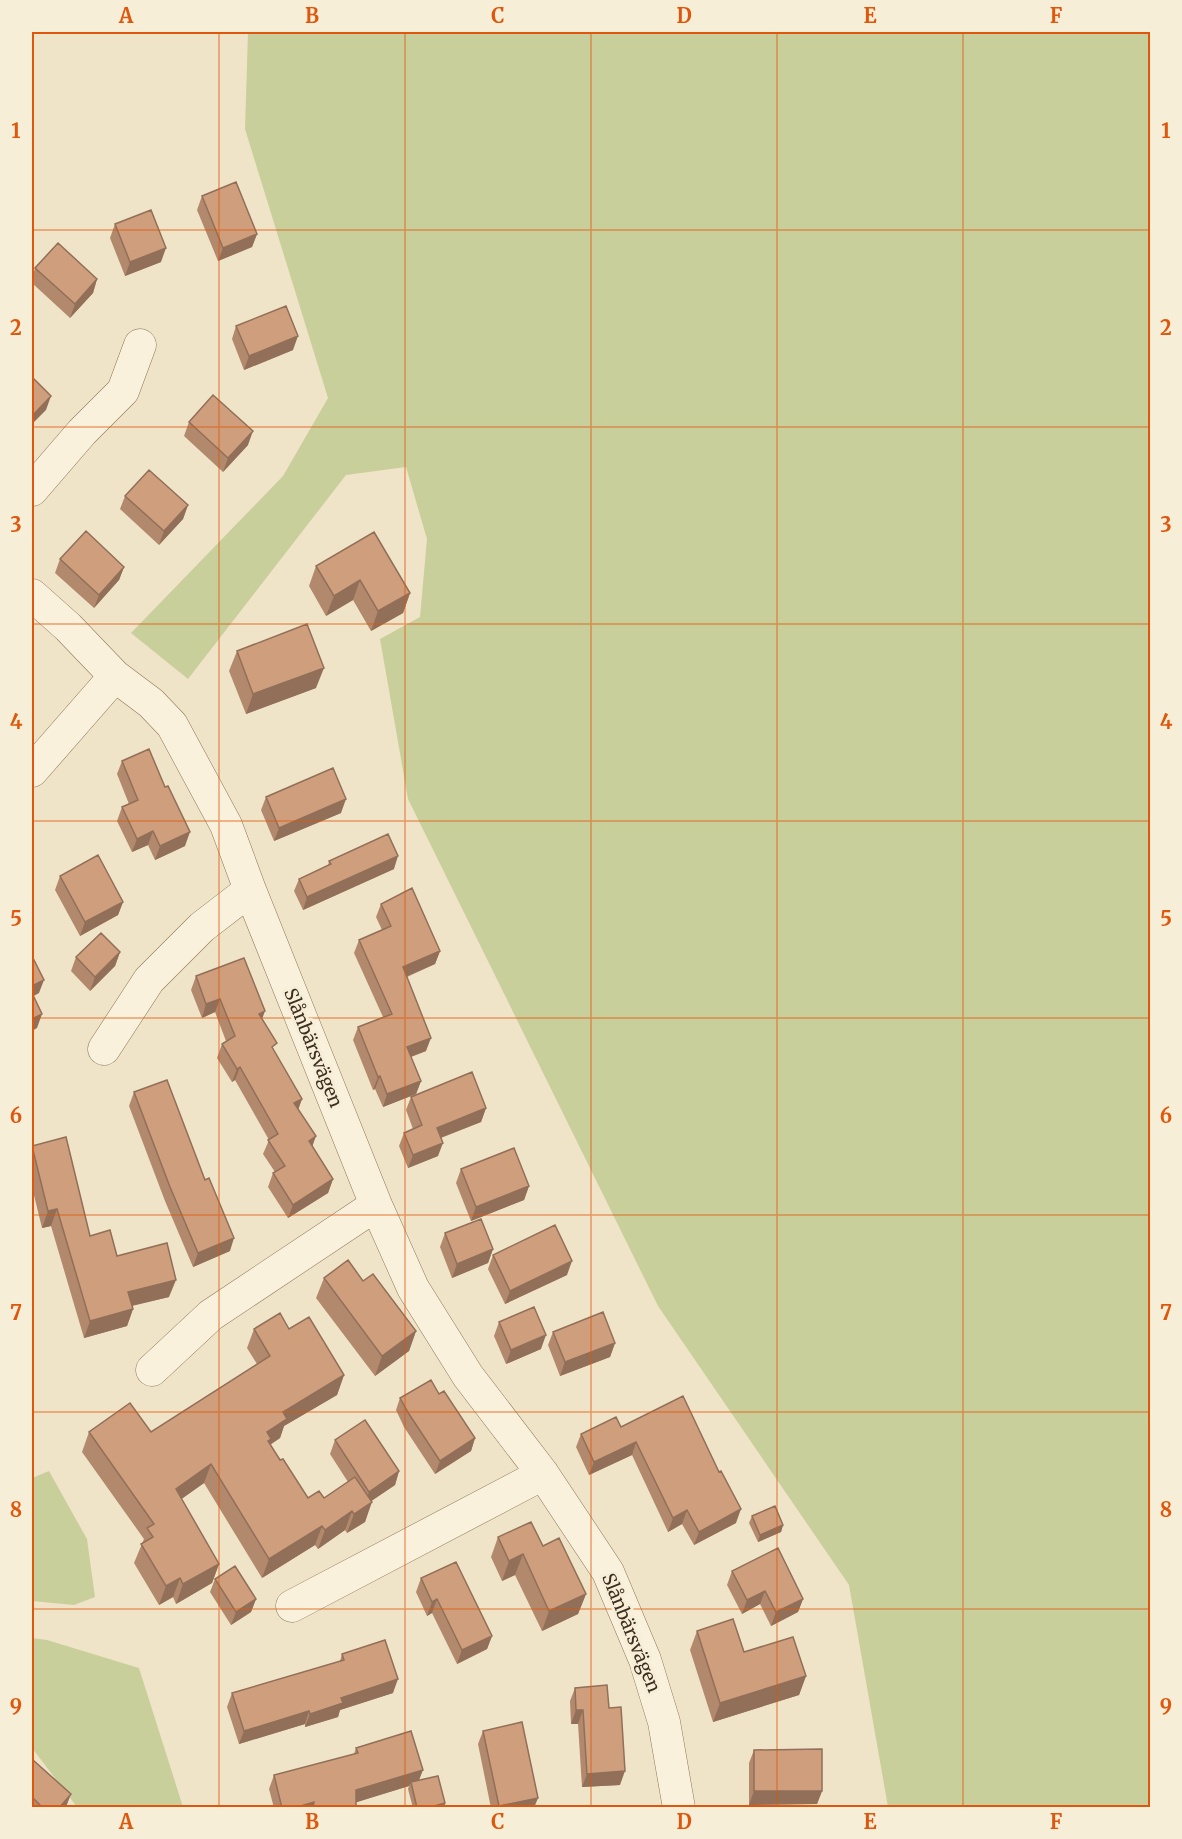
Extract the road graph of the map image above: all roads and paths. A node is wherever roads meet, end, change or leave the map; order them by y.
1 (140, 345) dead end
2 (32, 490) edge
3 (32, 595) edge
4 (115, 676) junction
5 (32, 771) edge
6 (250, 890) junction
7 (104, 1049) dead end
8 (376, 1205) junction
9 (152, 1370) dead end
10 (543, 1474) junction
11 (292, 1606) dead end
12 (679, 1808) edge

1 - 2 street
3 - 4 street, Slånbärsvägen
4 - 5 street
4 - 6 street, Slånbärsvägen
6 - 7 street
6 - 8 street, Slånbärsvägen
8 - 9 street
8 - 10 street, Slånbärsvägen
10 - 11 street
10 - 12 street, Slånbärsvägen

